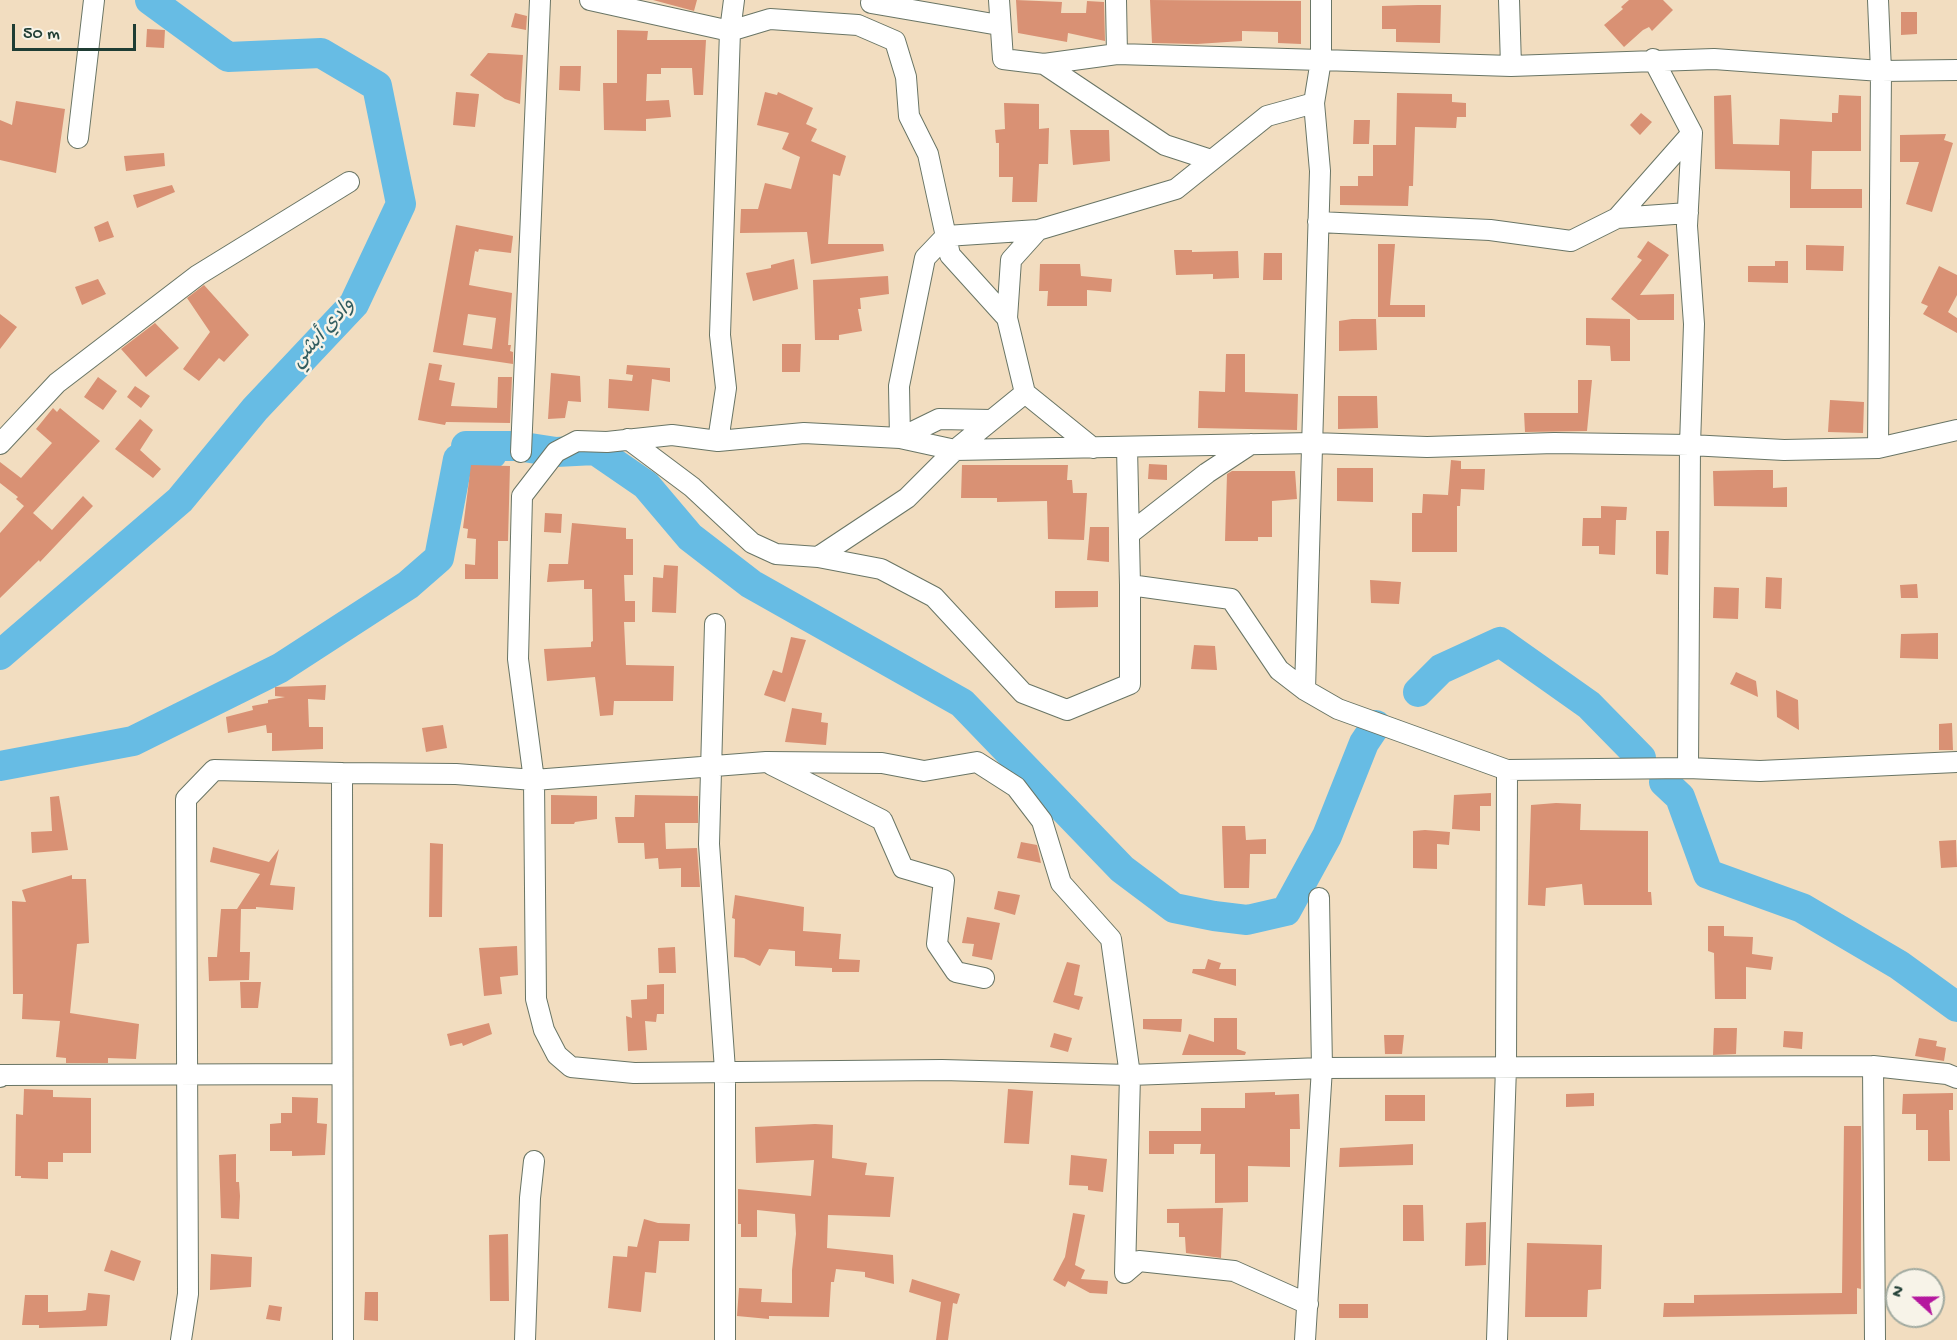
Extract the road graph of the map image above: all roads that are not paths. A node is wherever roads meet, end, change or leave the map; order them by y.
1 (94, 0) edge
2 (540, 0) edge
3 (590, 0) edge
4 (734, 0) edge
5 (999, 0) edge
6 (1116, 0) edge
7 (1321, 0) edge
8 (1509, 0) edge
9 (1878, 0) edge
10 (871, 1) edge
11 (858, 26) junction
12 (999, 26) junction
13 (730, 32) junction
14 (1117, 54) junction
15 (1653, 59) junction
16 (1321, 60) junction
17 (1044, 64) junction
18 (1511, 66) junction
19 (1957, 70) edge
20 (1881, 71) junction
21 (1314, 103) junction
22 (1692, 133) junction
23 (78, 138) dead end
24 (1211, 160) junction
25 (349, 182) dead end
26 (1688, 213) junction
27 (1617, 218) junction
28 (1318, 222) junction
29 (1038, 230) junction
30 (946, 236) junction
31 (1007, 318) junction
32 (1024, 393) junction
33 (991, 420) junction
34 (1957, 430) edge
35 (900, 438) junction
36 (628, 439) junction
37 (718, 441) junction
38 (1313, 443) junction
39 (0, 444) edge
40 (1251, 444) junction
41 (1690, 445) junction
42 (1126, 447) junction
43 (1093, 448) junction
44 (1878, 448) junction
45 (954, 450) junction
46 (521, 452) dead end
47 (1129, 534) junction
48 (819, 556) junction
49 (1130, 585) junction
50 (715, 624) dead end
51 (1305, 690) junction
52 (766, 762) junction
53 (1957, 762) edge
54 (711, 768) junction
55 (1688, 768) junction
56 (1508, 770) junction
57 (342, 773) junction
58 (534, 780) junction
59 (1319, 898) dead end
60 (984, 978) dead end
61 (1873, 1066) junction
62 (0, 1067) edge
63 (1506, 1067) junction
64 (1322, 1068) junction
65 (725, 1070) junction
66 (342, 1074) junction
67 (186, 1075) junction
68 (1130, 1075) junction
69 (0, 1076) edge
70 (1957, 1077) edge
71 (534, 1161) dead end
72 (1308, 1304) junction
73 (181, 1340) edge
74 (343, 1340) edge
75 (525, 1340) edge
76 (724, 1340) edge
77 (1305, 1340) edge
78 (1497, 1340) edge
79 (1875, 1340) edge

1 - 23 street
2 - 46 street
3 - 13 street
4 - 13 street
5 - 12 street
6 - 14 street
7 - 16 street
8 - 18 street
9 - 20 street
10 - 11 street
10 - 12 street
11 - 13 street
11 - 30 street
12 - 17 street
13 - 37 street
14 - 16 street
14 - 17 street
15 - 18 street
15 - 20 street
15 - 22 street
16 - 18 street
16 - 21 street
17 - 24 street
19 - 20 street
20 - 44 street
21 - 24 street
21 - 28 street
22 - 26 street
22 - 27 street
24 - 29 street
25 - 39 street
26 - 27 street
26 - 41 street
27 - 28 street
28 - 38 street
29 - 30 street
29 - 31 street
30 - 31 street
30 - 35 street
31 - 32 street
32 - 33 street
32 - 43 street
33 - 35 street
33 - 45 street
34 - 44 street
35 - 37 street
35 - 45 street
36 - 37 street
36 - 48 street
36 - 58 street
38 - 40 street
38 - 41 street
38 - 51 street
40 - 42 street
40 - 47 street
41 - 44 street
41 - 55 street
42 - 43 street
42 - 47 street
43 - 45 street
45 - 48 street
47 - 49 street
48 - 49 street
49 - 51 street
50 - 54 street
51 - 56 street
52 - 54 street
52 - 60 street
52 - 68 street
53 - 55 street
54 - 58 street
54 - 65 street
55 - 56 street
56 - 63 street
57 - 58 street
57 - 66 street
57 - 67 street
58 - 65 street
59 - 64 street
61 - 63 street
61 - 70 street
61 - 79 street
62 - 69 street
63 - 64 street
63 - 78 street
64 - 68 street
64 - 72 street
65 - 68 street
65 - 76 street
66 - 67 street
66 - 74 street
67 - 69 street
67 - 73 street
68 - 72 street
71 - 75 street
72 - 77 street

